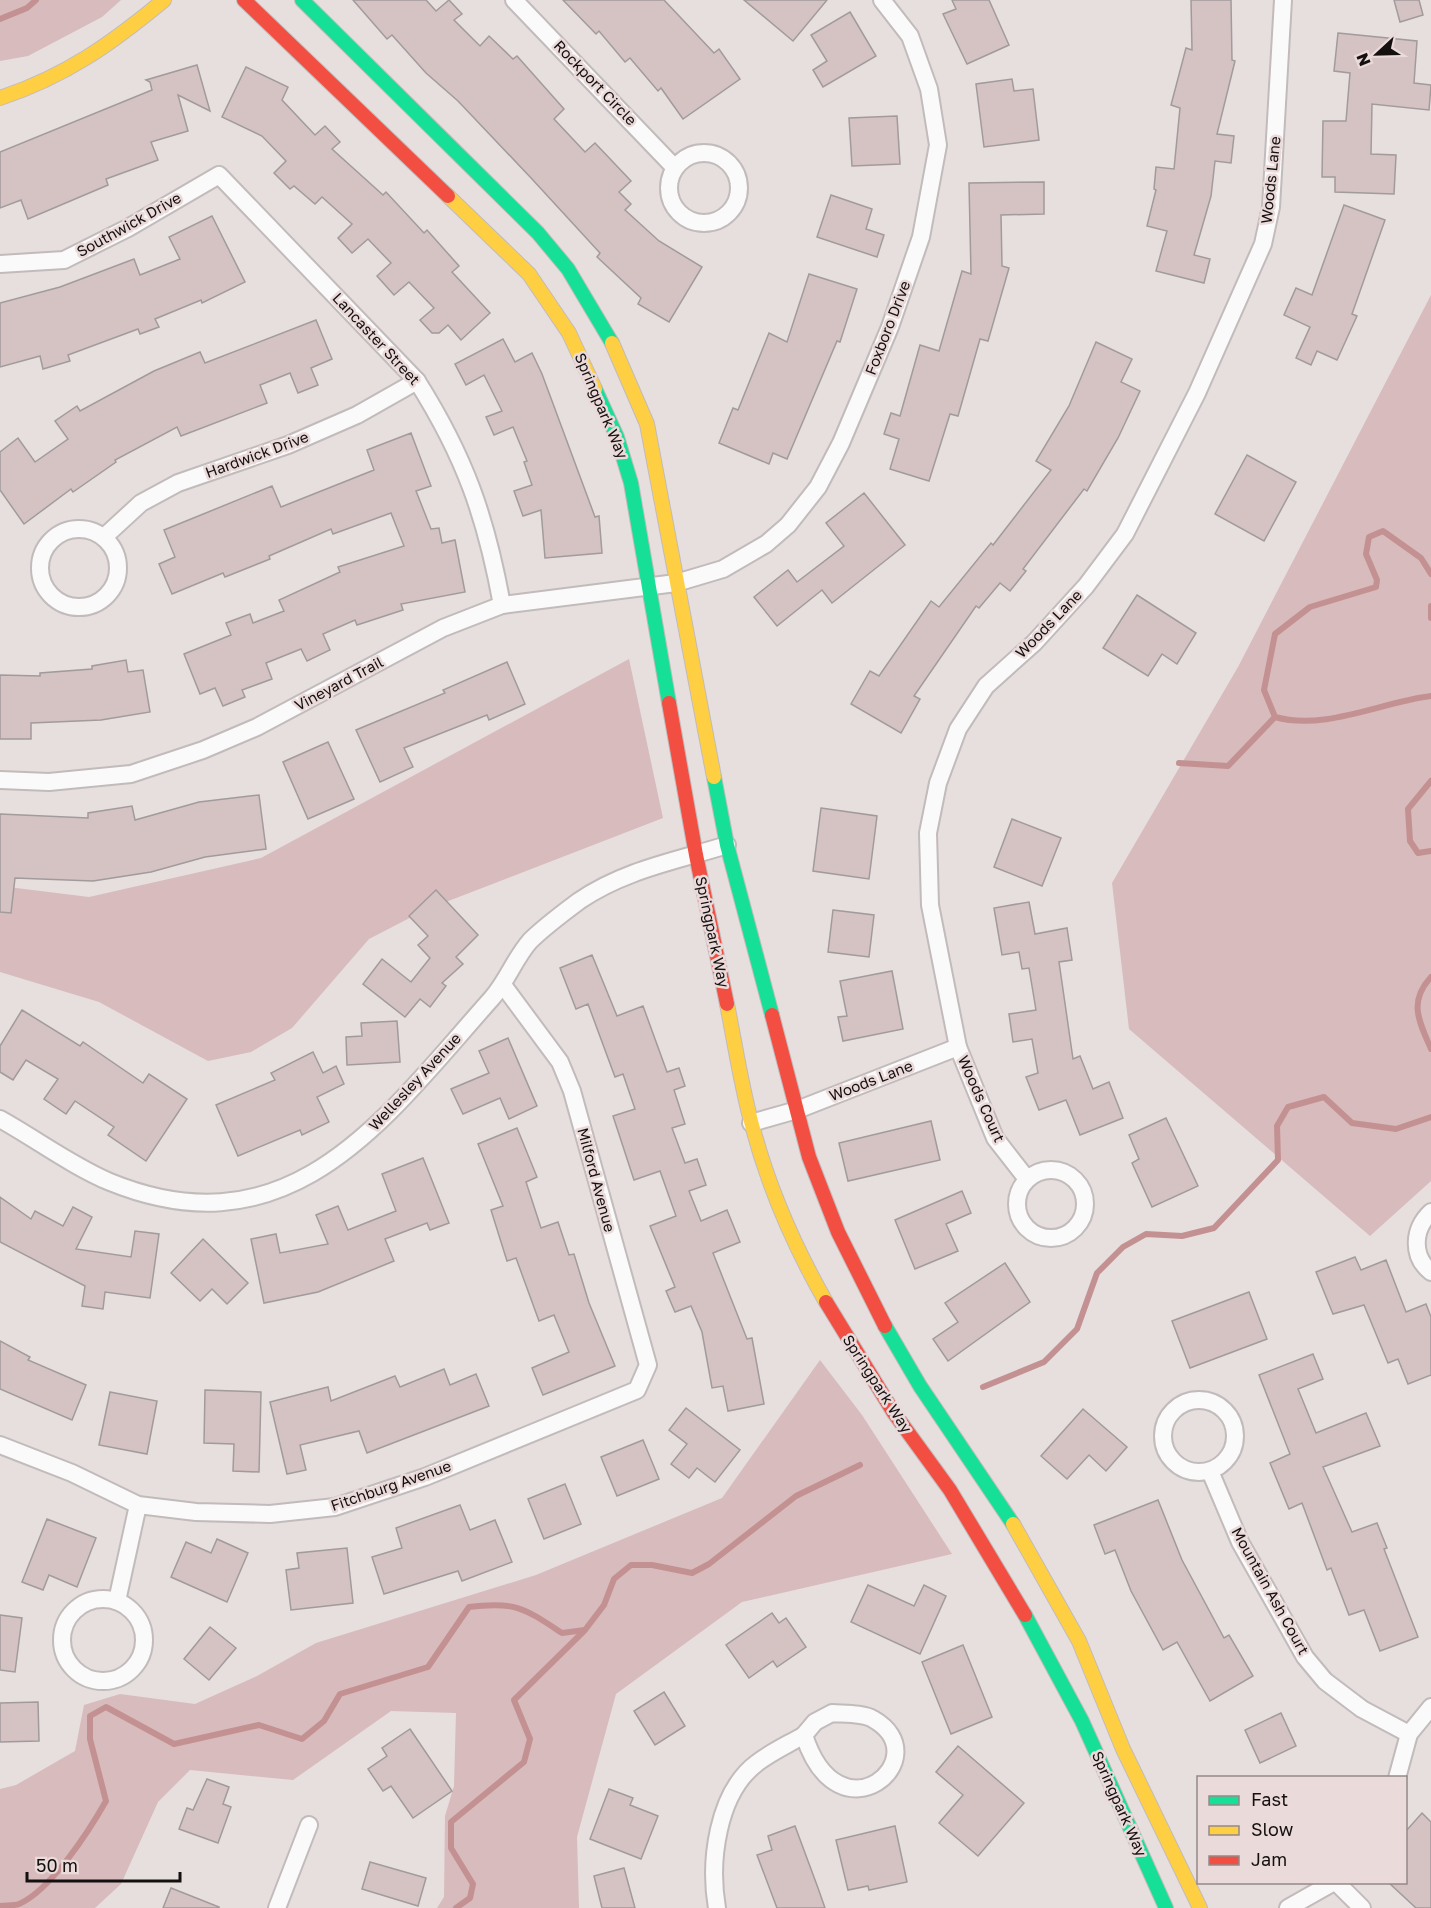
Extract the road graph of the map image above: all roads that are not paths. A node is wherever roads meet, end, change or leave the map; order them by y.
1 (165, 0) edge
2 (244, 0) edge
3 (302, 0) edge
4 (514, 0) edge
5 (882, 0) edge
6 (1283, 0) edge
7 (0, 98) edge
8 (675, 168) junction
9 (219, 175) joint
10 (0, 264) edge
11 (417, 381) junction
12 (104, 537) junction
13 (676, 583) junction
14 (648, 587) junction
15 (502, 605) junction
16 (0, 780) edge
17 (727, 845) junction
18 (696, 855) junction
19 (503, 986) junction
20 (958, 1047) junction
21 (797, 1110) junction
22 (0, 1119) edge
23 (751, 1123) junction
24 (1027, 1179) junction
25 (1431, 1212) edge
26 (1431, 1272) edge
27 (637, 1390) joint
28 (0, 1445) edge
29 (1210, 1471) junction
30 (138, 1505) junction
31 (117, 1601) junction
32 (1431, 1707) edge
33 (1409, 1734) junction
34 (804, 1735) junction
35 (1398, 1776) edge
36 (309, 1825) dead end
37 (1331, 1884) edge
38 (1337, 1884) edge
39 (277, 1908) edge
40 (717, 1908) edge
41 (1166, 1908) edge
42 (1200, 1908) edge
43 (1288, 1908) edge
44 (1362, 1908) edge

1 - 7 street
2 - 14 street, Springpark Way
3 - 13 street, Springpark Way
4 - 8 street, Rockport Circle
5 - 13 street, Foxboro Drive
6 - 20 street, Woods Lane
8 - 8 street
9 - 10 street, Southwick Drive
9 - 11 street, Lancaster Street
11 - 12 street, Hardwick Drive
11 - 15 street, Lancaster Street
12 - 12 street
13 - 14 street, Vineyard Trail
13 - 17 street, Springpark Way
14 - 15 street, Vineyard Trail
14 - 18 street, Springpark Way
15 - 16 street, Vineyard Trail
17 - 18 street, Wellesley Avenue
17 - 21 street, Springpark Way
18 - 19 street, Wellesley Avenue
18 - 23 street, Springpark Way
19 - 22 street, Wellesley Avenue
19 - 27 street, Milford Avenue
20 - 21 street, Woods Lane
20 - 24 street, Woods Court
21 - 23 street, Woods Lane
21 - 42 street, Springpark Way
23 - 41 street, Springpark Way
24 - 24 street
25 - 26 street
27 - 30 street, Fitchburg Avenue
28 - 30 street, Fitchburg Avenue
29 - 29 street
29 - 33 street, Mountain Ash Court
30 - 31 street
31 - 31 street
32 - 33 street
33 - 35 street
34 - 34 street
34 - 40 street
36 - 39 street
37 - 43 street
38 - 44 street

